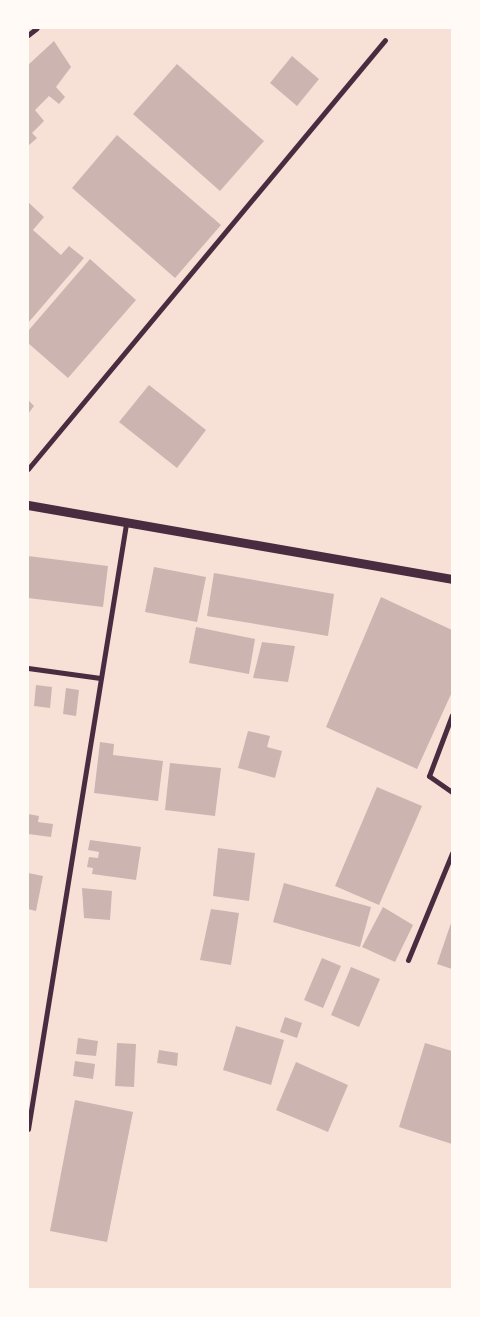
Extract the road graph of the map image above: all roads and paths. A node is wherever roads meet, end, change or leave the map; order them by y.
1 (37, 28) edge
2 (28, 35) edge
3 (385, 40) dead end
4 (28, 469) edge
5 (28, 505) edge
6 (126, 524) junction
7 (452, 579) edge
8 (28, 668) edge
9 (100, 678) junction
10 (452, 715) edge
11 (452, 792) edge
12 (452, 853) edge
13 (408, 960) dead end
14 (28, 1129) edge

1 - 2 street
3 - 4 street
5 - 6 street
6 - 7 street
6 - 9 street
8 - 9 street
9 - 14 street
10 - 11 street
12 - 13 street

